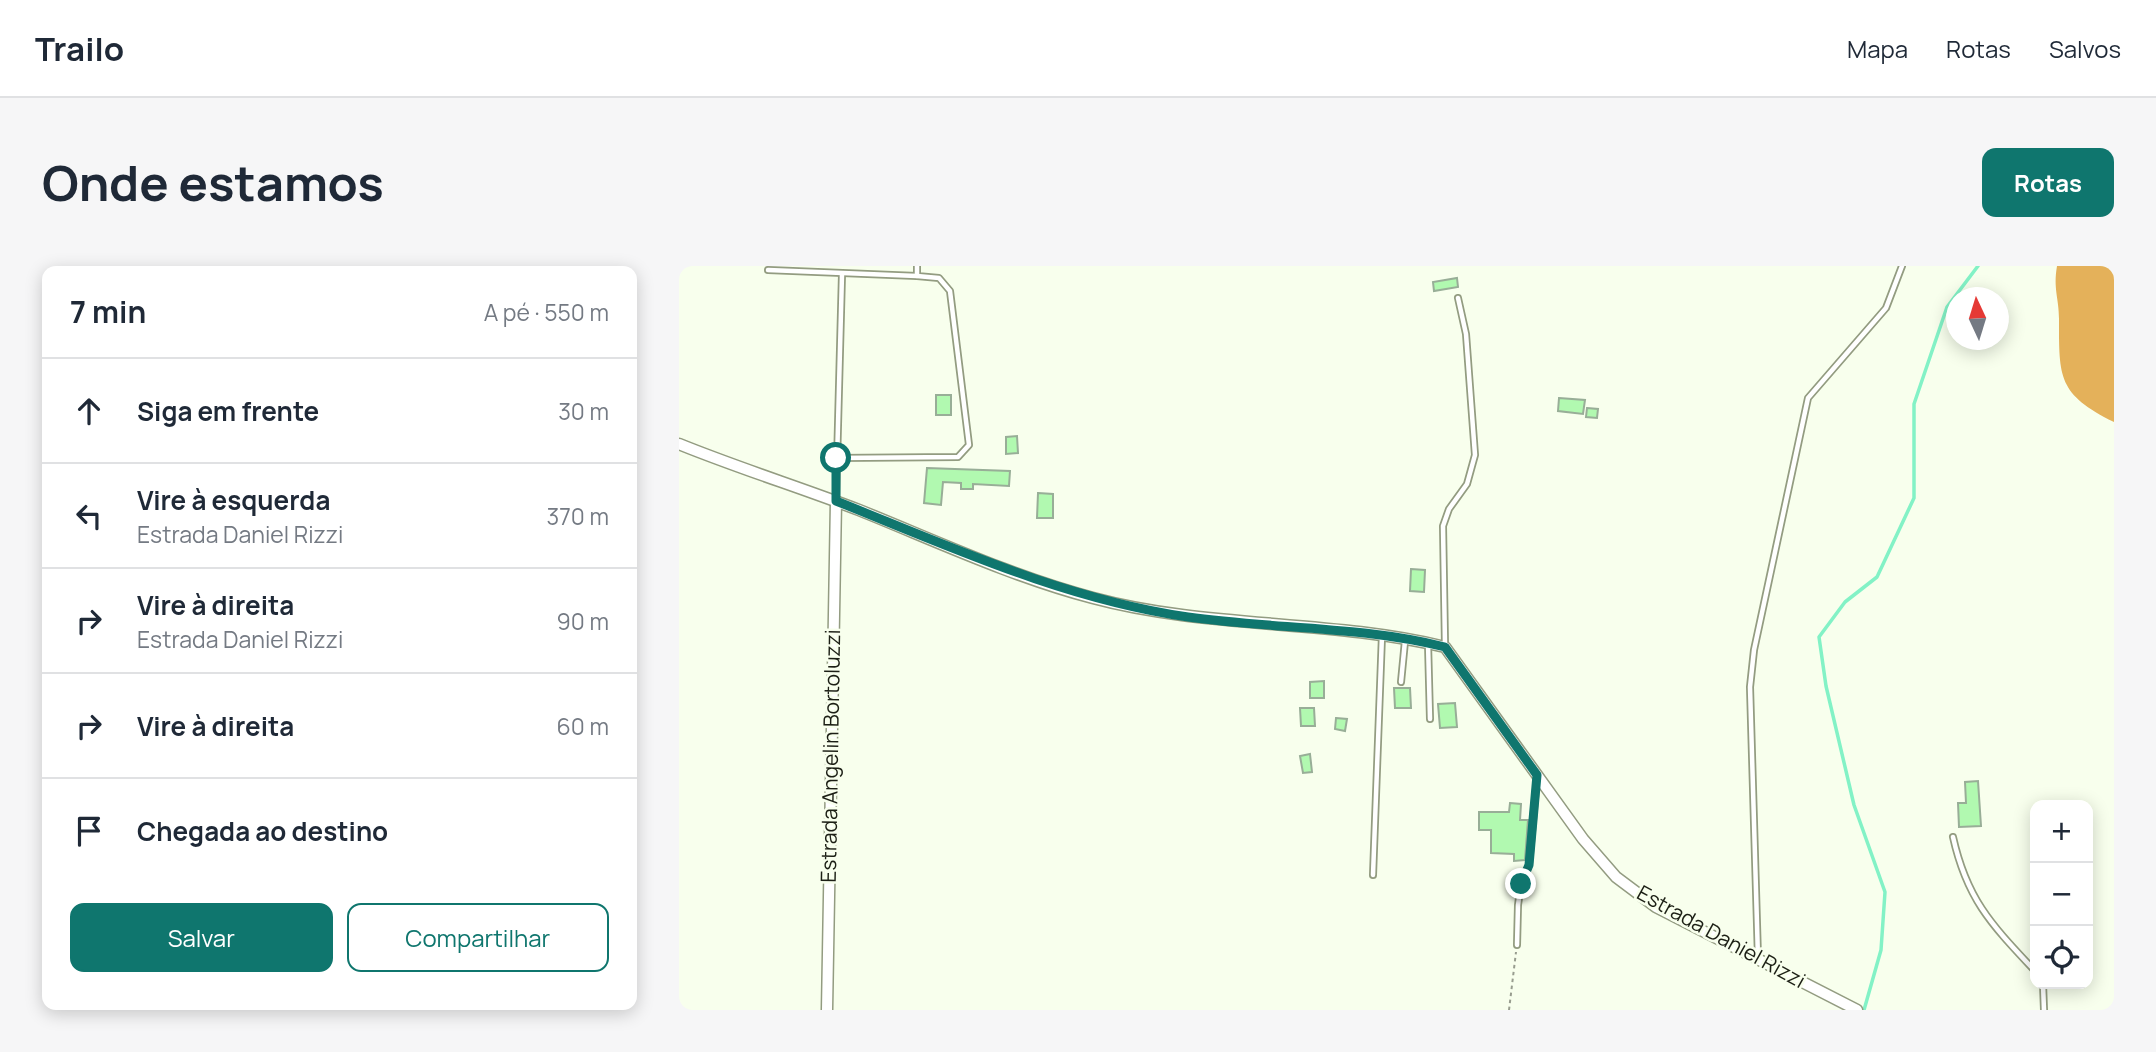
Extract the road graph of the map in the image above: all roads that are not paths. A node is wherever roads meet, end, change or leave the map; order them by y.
1 (917, 266) edge
2 (1902, 266) edge
3 (768, 270) dead end
4 (842, 274) junction
5 (917, 276) junction
6 (1458, 298) dead end
7 (679, 444) edge
8 (836, 458) junction
9 (836, 501) junction
10 (1382, 635) junction
11 (1406, 638) junction
12 (1429, 643) junction
13 (1445, 647) junction
14 (1401, 682) dead end
15 (1430, 719) dead end
16 (1537, 775) junction
17 (1953, 836) dead end
18 (1373, 875) dead end
19 (1517, 945) road end
20 (1757, 961) junction
21 (2030, 965) edge
22 (2043, 989) edge
23 (827, 1010) edge
24 (1857, 1010) edge
25 (2044, 1010) edge

1 - 5 lane
2 - 20 lane
3 - 4 lane
4 - 5 lane
4 - 8 lane
5 - 8 lane
6 - 13 lane
7 - 9 street
8 - 9 lane
9 - 10 street
9 - 23 street, Estrada Angelin Bortoluzzi
10 - 11 street
10 - 18 lane
11 - 12 street
11 - 14 lane
12 - 13 street
12 - 15 lane
13 - 16 street, Estrada Daniel Rizzi
16 - 19 lane
16 - 20 street, Estrada Daniel Rizzi
17 - 21 lane
20 - 24 street, Estrada Daniel Rizzi
22 - 25 lane

